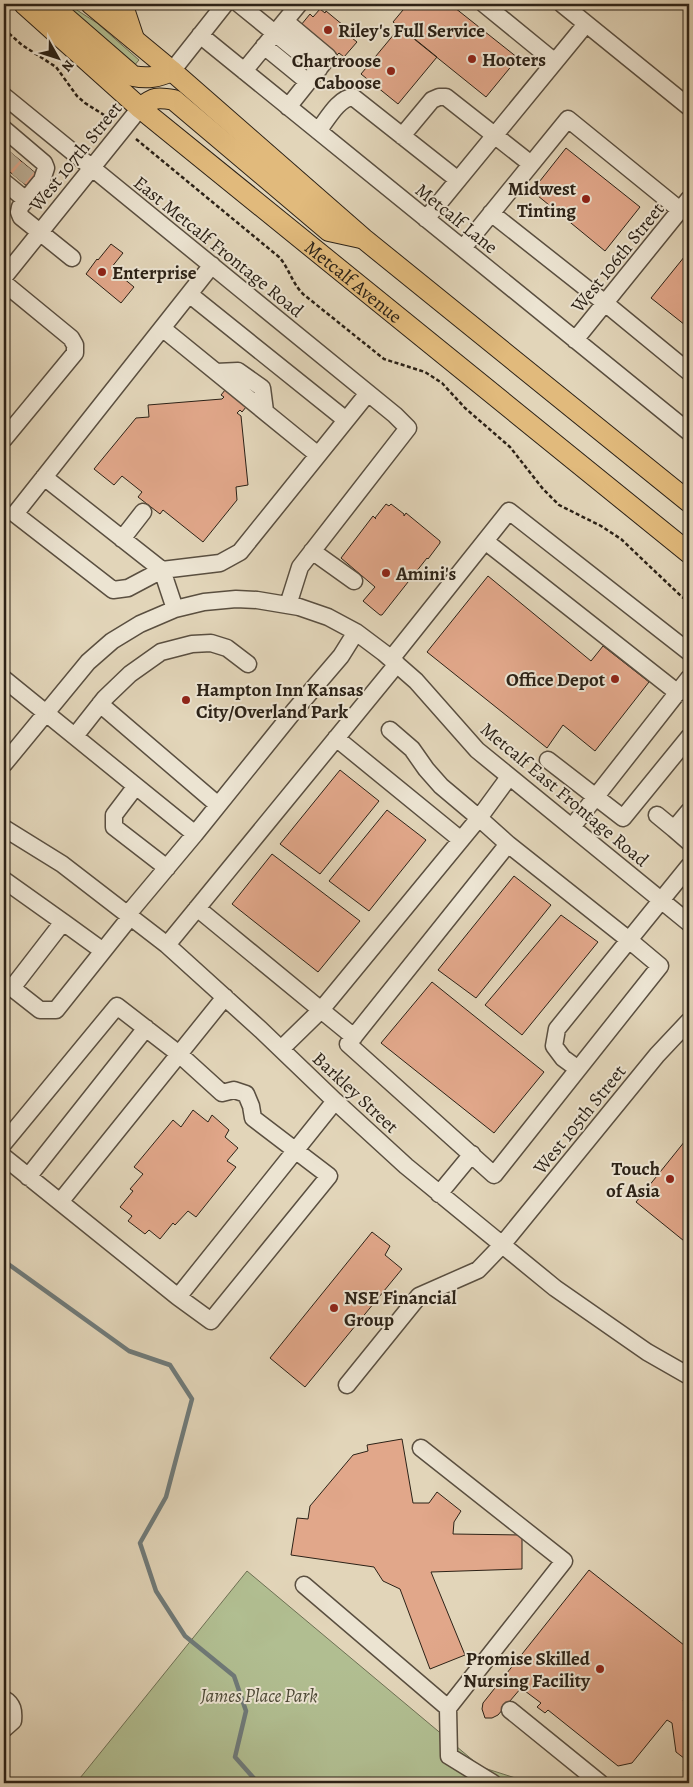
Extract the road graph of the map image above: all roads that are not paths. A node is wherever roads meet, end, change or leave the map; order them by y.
1 (24, 4) edge
2 (50, 4) edge
3 (91, 4) edge
4 (116, 4) edge
5 (225, 4) edge
6 (239, 4) edge
7 (299, 4) edge
8 (484, 4) edge
9 (562, 4) edge
10 (586, 24) junction
11 (274, 33) junction
12 (200, 35) junction
13 (134, 40) junction
14 (555, 62) junction
15 (172, 71) junction
16 (244, 71) junction
17 (313, 76) junction
18 (10, 101) edge
19 (288, 107) junction
20 (689, 107) edge
21 (140, 108) junction
22 (5, 131) edge
23 (318, 131) junction
24 (495, 135) junction
25 (402, 136) junction
26 (531, 164) junction
27 (92, 168) junction
28 (20, 175) edge
29 (458, 180) junction
30 (26, 200) junction
31 (685, 205) edge
32 (491, 213) junction
33 (426, 219) junction
34 (40, 232) junction
35 (364, 239) junction
36 (463, 248) junction
37 (72, 258) dead end
38 (212, 265) junction
39 (4, 277) edge
40 (4, 283) edge
41 (189, 294) junction
42 (606, 303) junction
43 (162, 328) junction
44 (575, 340) junction
45 (689, 370) edge
46 (368, 393) junction
47 (346, 420) junction
48 (689, 432) edge
49 (4, 439) edge
50 (318, 455) junction
51 (44, 478) junction
52 (689, 502) edge
53 (143, 512) dead end
54 (122, 538) junction
55 (485, 541) junction
56 (312, 551) junction
57 (689, 553) edge
58 (162, 570) junction
59 (354, 581) dead end
60 (288, 605) junction
61 (176, 609) junction
62 (356, 632) junction
63 (689, 652) edge
64 (394, 662) junction
65 (248, 664) dead end
66 (689, 678) edge
67 (4, 680) edge
68 (678, 693) junction
69 (100, 704) junction
70 (45, 712) junction
71 (390, 730) dead end
72 (75, 736) junction
73 (689, 737) edge
74 (336, 738) junction
75 (548, 760) dead end
76 (4, 764) edge
77 (509, 777) junction
78 (136, 786) junction
79 (596, 797) junction
80 (218, 805) junction
81 (689, 811) edge
82 (657, 815) dead end
83 (479, 818) junction
84 (572, 827) junction
85 (4, 828) edge
86 (674, 829) junction
87 (195, 834) junction
88 (460, 840) junction
89 (689, 842) edge
90 (508, 844) junction
91 (689, 866) edge
92 (167, 868) junction
93 (4, 880) edge
94 (662, 901) junction
95 (197, 908) junction
96 (129, 915) junction
97 (63, 922) junction
98 (689, 923) edge
99 (629, 940) junction
100 (167, 945) junction
101 (103, 952) junction
102 (225, 997) junction
103 (321, 1010) junction
104 (689, 1021) edge
105 (146, 1028) junction
106 (354, 1037) junction
107 (281, 1049) junction
108 (179, 1054) junction
109 (578, 1069) junction
110 (335, 1101) junction
111 (4, 1143) edge
112 (296, 1150) junction
113 (472, 1154) junction
114 (4, 1157) edge
115 (28, 1177) junction
116 (439, 1194) junction
117 (60, 1202) junction
118 (502, 1245) junction
119 (178, 1297) junction
120 (689, 1376) edge
121 (347, 1385) dead end
122 (421, 1448) dead end
123 (304, 1585) dead end
124 (4, 1700) edge
125 (448, 1708) junction
126 (510, 1710) dead end
127 (4, 1729) edge
128 (493, 1783) edge
129 (600, 1783) edge

1 - 21 main road, Metcalf Avenue
2 - 15 main road
3 - 13 main road, Metcalf Avenue
4 - 13 main road
5 - 12 street
6 - 11 street
7 - 11 street
8 - 14 street
9 - 10 street
10 - 14 street
10 - 20 street
11 - 16 street
11 - 17 street
11 - 17 street
12 - 15 street
12 - 16 street, Metcalf Lane
13 - 15 main road, Metcalf Avenue
14 - 24 street
15 - 35 main road, Metcalf Avenue
16 - 19 street, Metcalf Lane
17 - 19 street
18 - 22 street
18 - 27 street, East Metcalf Frontage Road
19 - 23 street, Metcalf Lane
21 - 27 street, West 107th Street
21 - 35 main road
21 - 57 main road, Metcalf Avenue
22 - 28 street
23 - 25 street
23 - 33 street, Metcalf Lane
24 - 25 street
24 - 26 street
24 - 29 street
25 - 29 street
26 - 31 street
26 - 32 street
27 - 34 street, West 107th Street
27 - 38 street, East Metcalf Frontage Road
28 - 30 street
28 - 30 street
29 - 33 street
30 - 34 street
31 - 42 street, West 106th Street
32 - 36 street
32 - 42 street
33 - 36 street, Metcalf Lane
34 - 37 street
34 - 39 street, West 107th Street
35 - 52 main road, Metcalf Avenue
36 - 44 street, Metcalf Lane
38 - 41 street
38 - 46 street, East Metcalf Frontage Road
40 - 49 street
41 - 43 street
41 - 47 street
42 - 44 street, West 106th Street
42 - 45 street
43 - 50 street
43 - 51 street
44 - 48 street, Metcalf Lane
46 - 47 street
46 - 56 street, East Metcalf Frontage Road
47 - 50 street
50 - 58 street
51 - 54 street
51 - 58 street
53 - 54 street
54 - 58 street
55 - 63 street
55 - 64 street
55 - 68 street
56 - 59 street
56 - 60 street
58 - 61 street
60 - 61 street, Metcalf East Frontage Road
60 - 62 street, Metcalf East Frontage Road
61 - 70 street, Metcalf East Frontage Road
62 - 64 street, Metcalf East Frontage Road
62 - 80 street
64 - 74 street
64 - 77 street, Metcalf East Frontage Road
65 - 69 street
66 - 68 street
67 - 70 street
68 - 79 street
69 - 72 street
69 - 80 street
70 - 72 street
70 - 76 street, Metcalf East Frontage Road
71 - 83 street
72 - 78 street
73 - 79 street
74 - 88 street
74 - 95 street
75 - 79 street
77 - 83 street
77 - 84 street, Metcalf East Frontage Road
78 - 87 street
78 - 92 street
79 - 84 street
80 - 87 street
81 - 86 street
82 - 86 street
83 - 88 street
83 - 90 street
84 - 94 street, Metcalf East Frontage Road
85 - 96 street, Barkley Street
86 - 89 street
87 - 92 street
88 - 103 street
90 - 99 street
90 - 106 street
91 - 94 street
92 - 96 street
93 - 97 street
94 - 98 street, Metcalf East Frontage Road
94 - 99 street
95 - 100 street
95 - 103 street
96 - 100 street, Barkley Street
96 - 101 street
97 - 101 street
97 - 101 street
99 - 109 street
99 - 109 street
100 - 102 street, Barkley Street
102 - 107 street, Barkley Street
102 - 108 street
103 - 106 street
103 - 107 street
104 - 118 street, West 105th Street
105 - 108 street
105 - 111 street
105 - 115 street
106 - 113 street
107 - 110 street, Barkley Street
108 - 112 street
108 - 117 street
109 - 113 street
110 - 112 street
110 - 116 street, Barkley Street
112 - 119 street
112 - 119 street
113 - 116 street
114 - 115 street
115 - 117 street
116 - 118 street, Barkley Street
117 - 119 street
118 - 120 street, Barkley Street
118 - 121 street, West 105th Street
122 - 125 street
123 - 125 street
124 - 127 street
125 - 128 street
126 - 129 street

